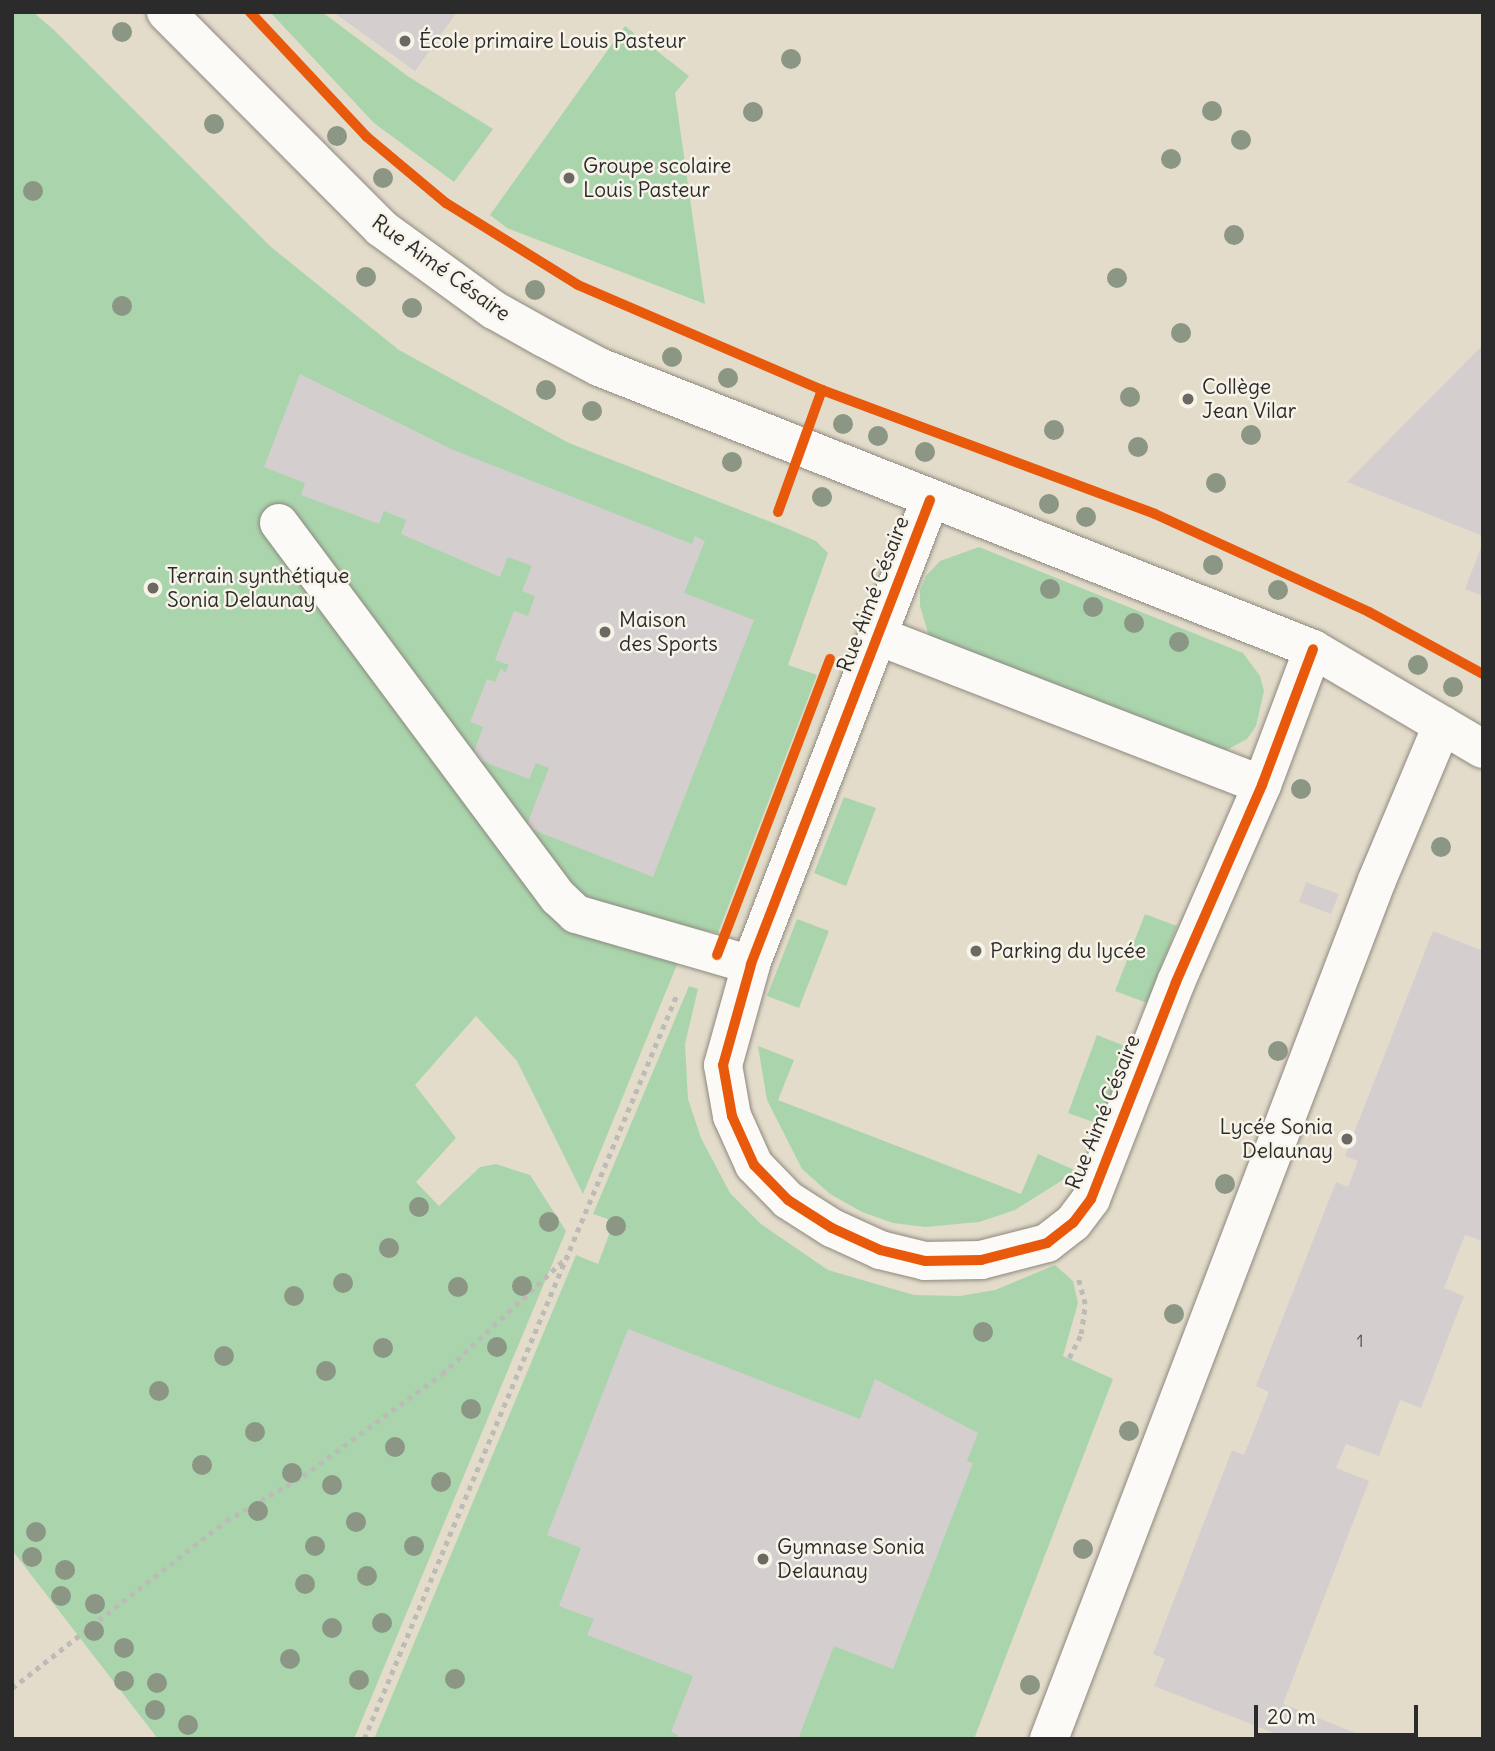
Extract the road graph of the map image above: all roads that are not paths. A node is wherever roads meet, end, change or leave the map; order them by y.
1 (166, 12) edge
2 (930, 500) junction
3 (279, 523) dead end
4 (878, 636) junction
5 (1313, 649) junction
6 (1442, 725) junction
7 (1483, 749) edge
8 (1262, 785) junction
9 (751, 965) junction
10 (1049, 1739) edge

1 - 2 street, Rue Aimé Césaire
2 - 4 street, Rue Aimé Césaire
2 - 5 street, Rue Aimé Césaire
3 - 9 street
4 - 8 street, Rue Aimé Césaire
4 - 9 street, Rue Aimé Césaire
5 - 6 street, Rue Aimé Césaire
5 - 8 street, Rue Aimé Césaire
6 - 7 street, Rue Aimé Césaire
6 - 10 street
8 - 9 street, Rue Aimé Césaire

